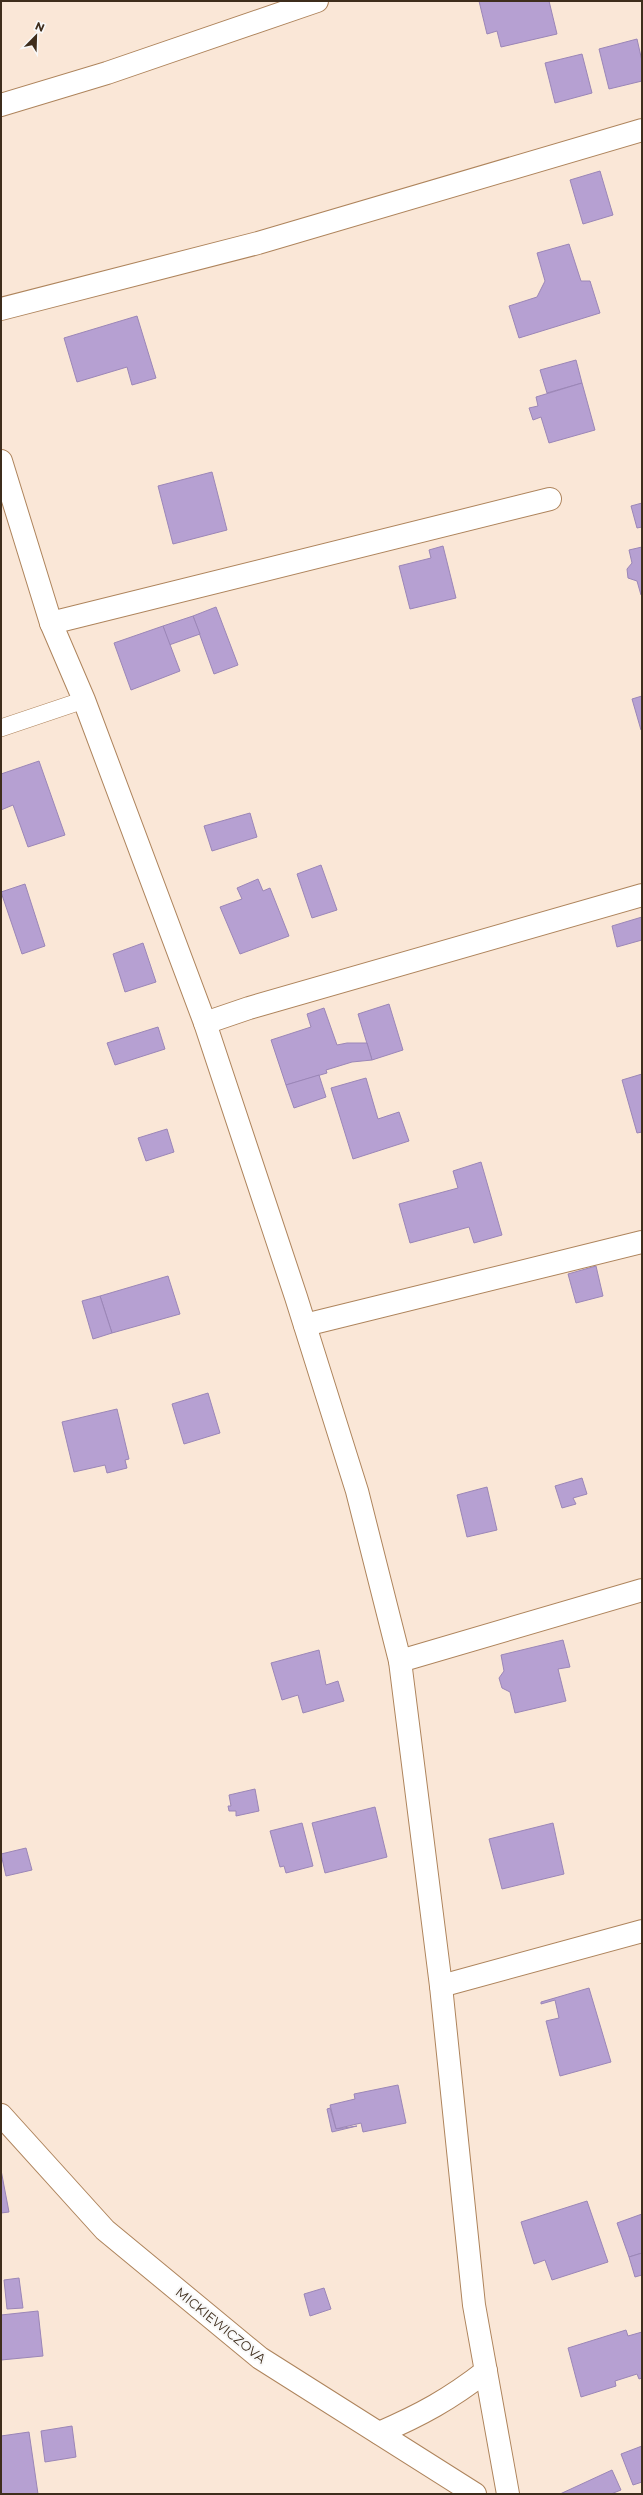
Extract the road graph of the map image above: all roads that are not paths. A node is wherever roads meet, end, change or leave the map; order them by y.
1 (317, 1) edge
2 (1, 105) edge
3 (642, 130) edge
4 (1, 309) edge
5 (1, 461) edge
6 (550, 499) dead end
7 (50, 623) junction
8 (84, 700) junction
9 (1, 728) edge
10 (642, 895) edge
11 (205, 1023) junction
12 (642, 1242) edge
13 (305, 1325) junction
14 (642, 1590) edge
15 (400, 1661) junction
16 (642, 1931) edge
17 (441, 1986) junction
18 (1, 2115) edge
19 (486, 2371) junction
20 (379, 2433) junction
21 (476, 2494) edge
22 (508, 2494) edge

1 - 2 street
3 - 4 street
5 - 7 street
6 - 7 street
7 - 8 street
8 - 9 lane
8 - 11 street
10 - 11 street
11 - 13 street
12 - 13 street
13 - 15 street
14 - 15 street
15 - 17 street
16 - 17 street
17 - 19 street
18 - 20 street, MICKIEWICZOVA
19 - 20 street
19 - 22 street
20 - 21 street, MICKIEWICZOVA

